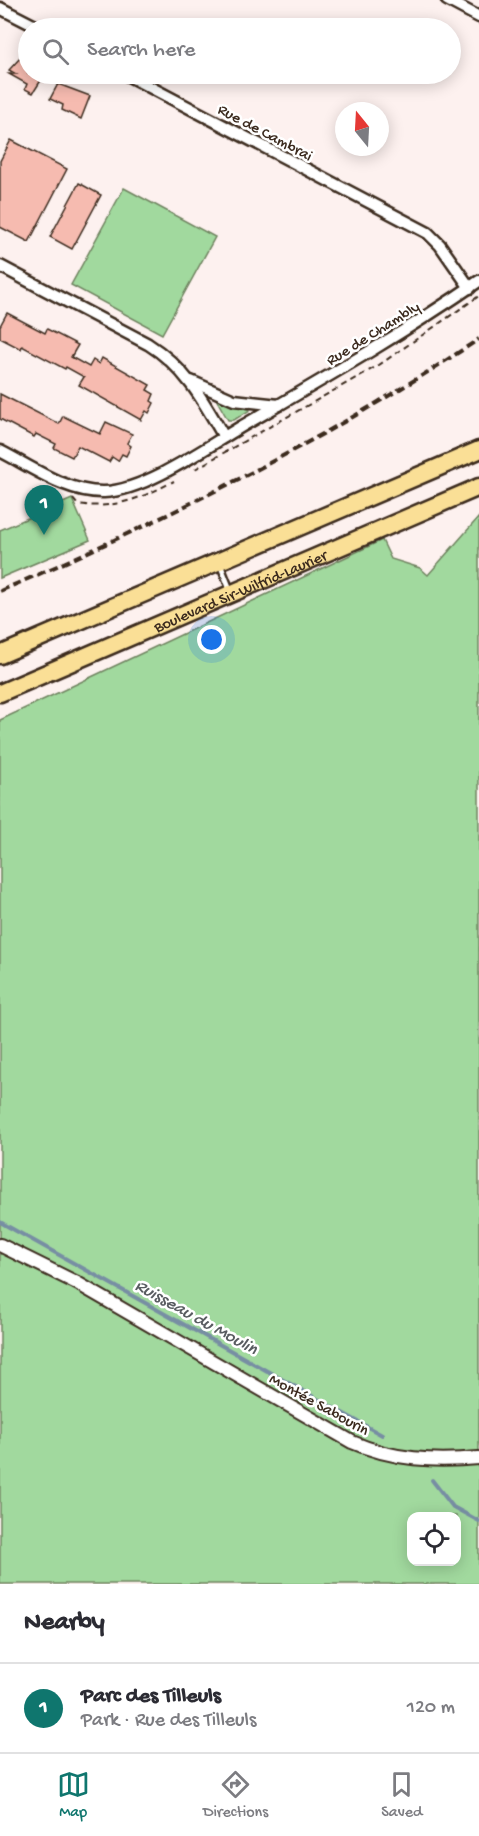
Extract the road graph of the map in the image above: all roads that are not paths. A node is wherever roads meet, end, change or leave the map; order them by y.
1 (447, 0) edge
2 (0, 8) edge
3 (479, 17) edge
4 (20, 18) edge
5 (144, 84) edge
6 (0, 266) edge
7 (474, 284) edge
8 (190, 380) junction
9 (280, 405) junction
10 (224, 437) junction
11 (479, 450) edge
12 (0, 451) edge
13 (479, 487) edge
14 (219, 561) junction
15 (232, 593) junction
16 (0, 655) edge
17 (0, 693) edge
18 (0, 1245) edge
19 (479, 1458) edge

1 - 3 street
2 - 4 street
5 - 7 street, Rue de Cambrai
6 - 8 street
7 - 9 street, Rue de Chambly
8 - 9 street
8 - 10 street
9 - 10 street, Rue de Chambly
10 - 12 street, Rue de Chambly
11 - 14 main road, Boulevard Sir-Wilfrid-Laurier
13 - 15 main road, Boulevard Sir-Wilfrid-Laurier
14 - 15 lane
14 - 16 main road, Boulevard Sir-Wilfrid-Laurier
15 - 17 main road, Boulevard Sir-Wilfrid-Laurier
18 - 19 street, Montée Sabourin

